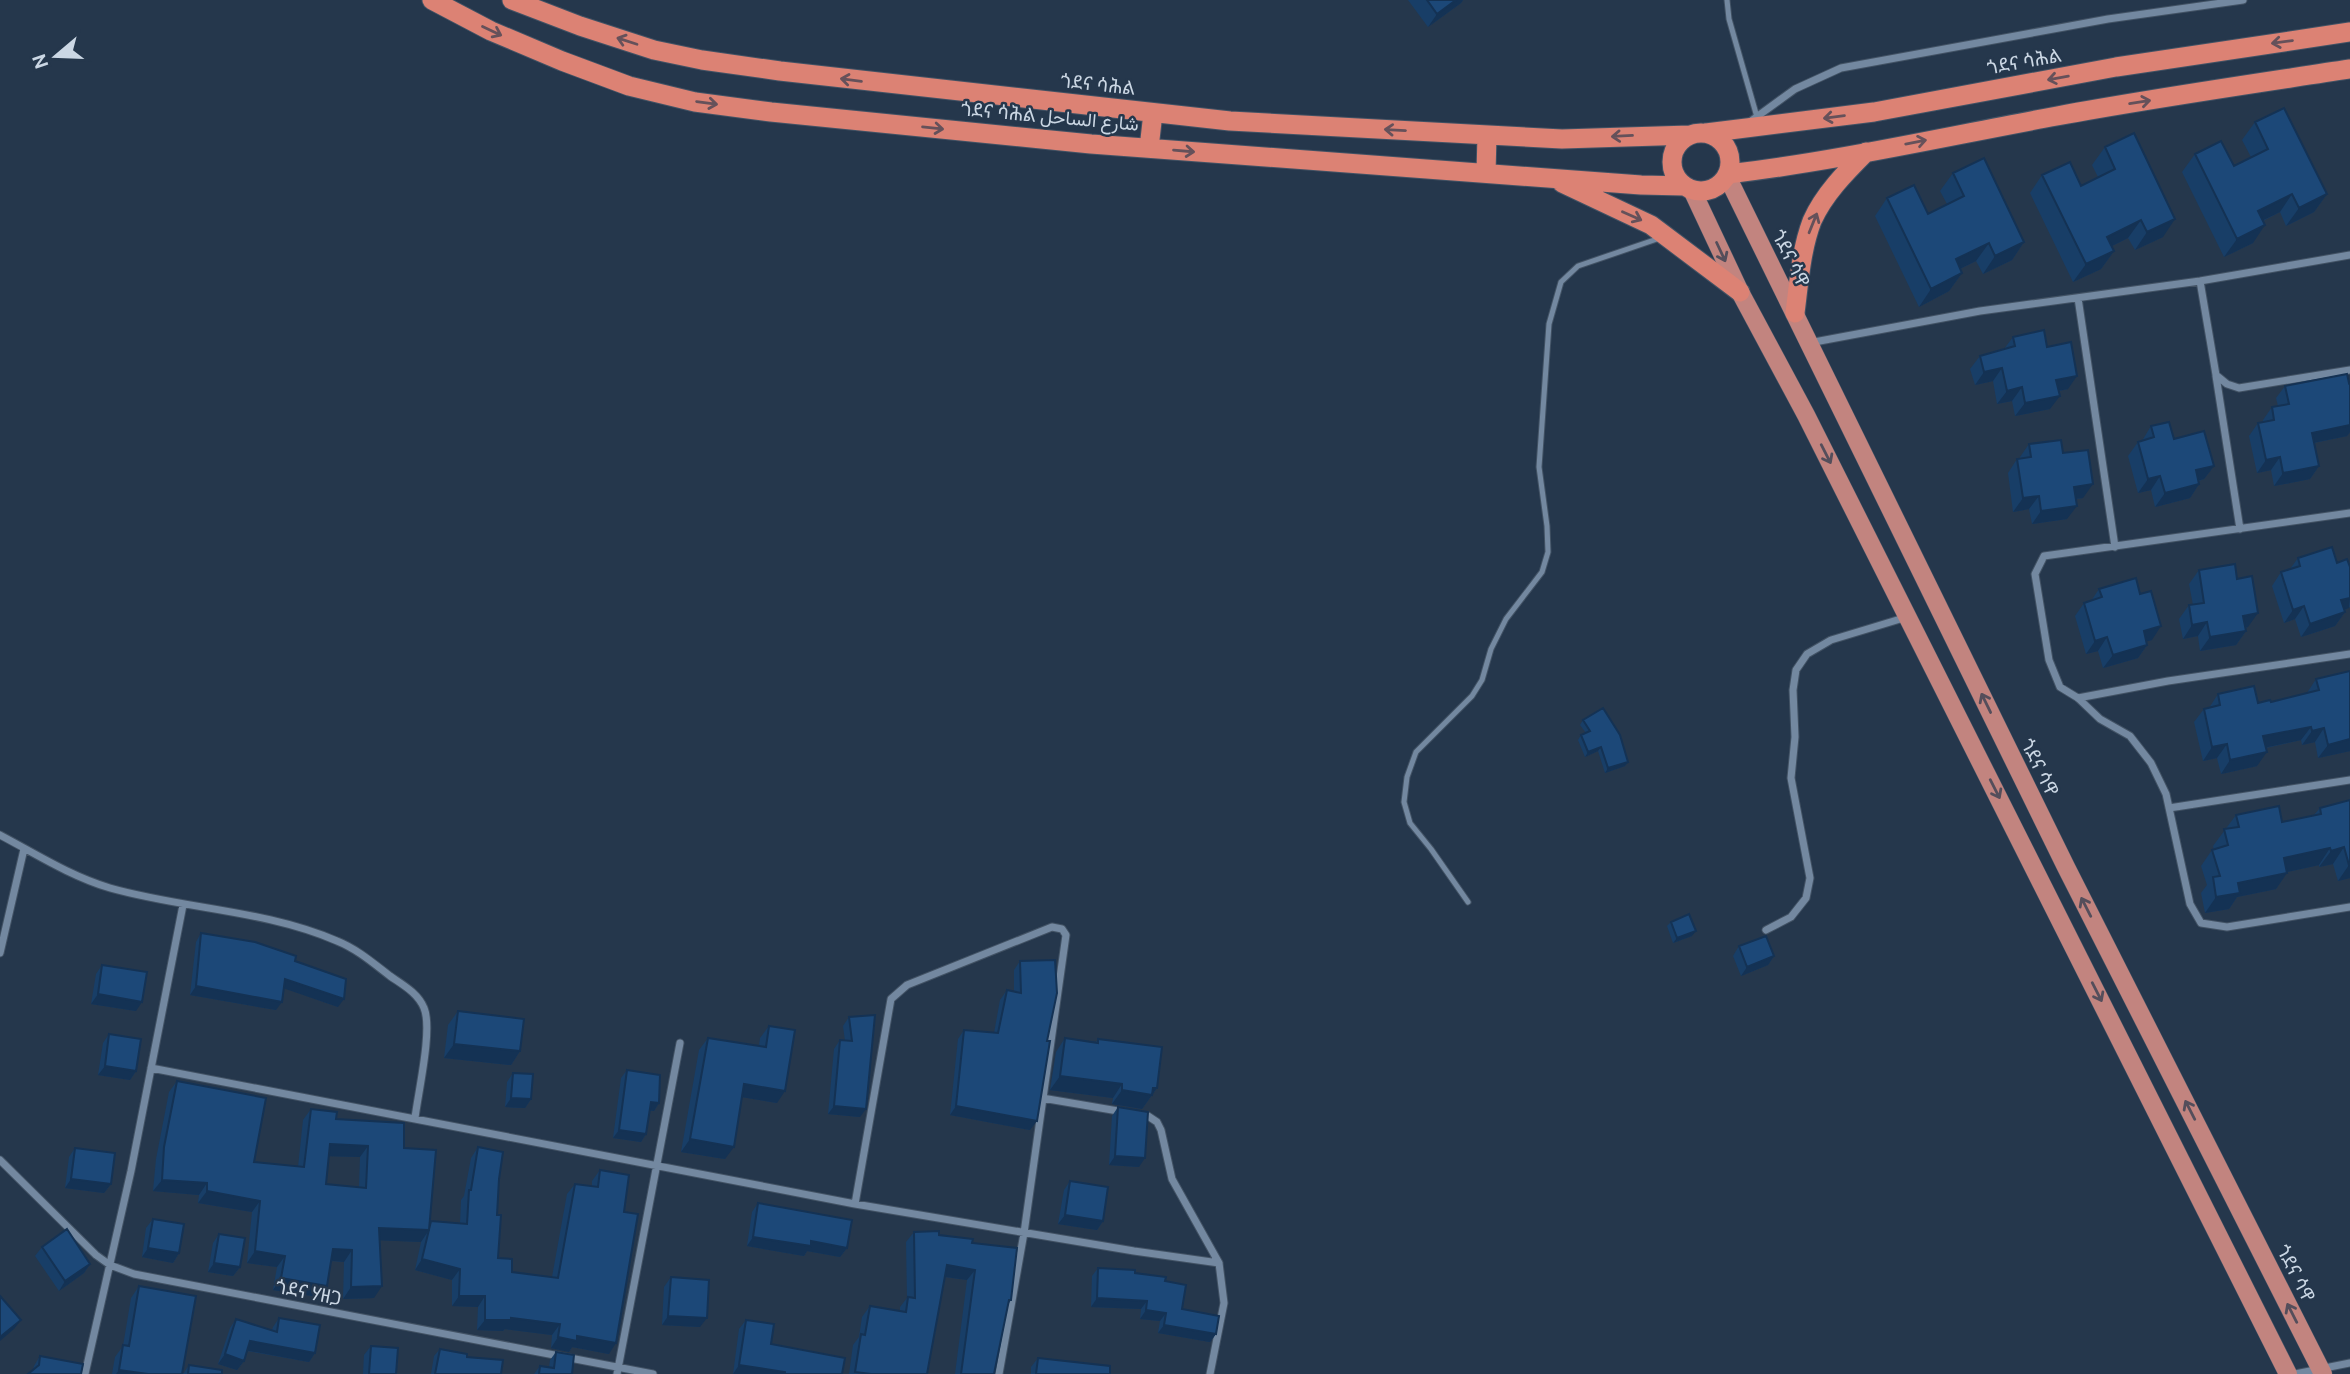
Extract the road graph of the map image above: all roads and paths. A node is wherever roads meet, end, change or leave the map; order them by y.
1 (432, 0) edge
2 (512, 0) edge
3 (1727, 0) edge
4 (2243, 0) edge
5 (2350, 32) edge
6 (2350, 69) edge
7 (1153, 113) junction
8 (1757, 117) junction
9 (1738, 129) junction
10 (1698, 134) junction
11 (1487, 135) junction
12 (1149, 148) junction
13 (1866, 152) junction
14 (1486, 173) junction
15 (1728, 175) junction
16 (1548, 177) junction
17 (1688, 188) junction
18 (1666, 236) junction
19 (2350, 255) edge
20 (2200, 281) junction
21 (1740, 292) junction
22 (2078, 298) junction
23 (1795, 313) junction
24 (1809, 343) junction
25 (2350, 370) edge
26 (2216, 375) junction
27 (2350, 513) edge
28 (2240, 529) junction
29 (2115, 547) junction
30 (1908, 617) junction
31 (2350, 654) edge
32 (2078, 698) junction
33 (2350, 780) edge
34 (2169, 808) junction
35 (0, 835) edge
36 (24, 849) junction
37 (1468, 902) dead end
38 (183, 905) junction
39 (2350, 907) edge
40 (1766, 930) dead end
41 (0, 953) edge
42 (680, 1043) dead end
43 (151, 1068) junction
44 (1042, 1098) junction
45 (415, 1118) junction
46 (0, 1160) edge
47 (659, 1165) junction
48 (855, 1204) junction
49 (1024, 1233) junction
50 (1219, 1263) junction
51 (110, 1265) junction
52 (2350, 1363) edge
53 (617, 1371) edge
54 (2321, 1371) edge
55 (85, 1374) edge
56 (653, 1374) edge
57 (999, 1374) edge
58 (1210, 1374) edge
59 (2288, 1374) edge
60 (2295, 1374) edge

1 -> 12 highway, ጎደና ሳሕል شارع الساحل
7 -> 2 highway, ጎደና ሳሕል
3 - 8 lane
4 - 8 street
5 -> 9 highway, ጎደና ሳሕል
13 -> 6 highway
11 -> 7 highway, ጎደና ሳሕል
7 - 12 highway
8 - 9 street
9 - 10 highway, ጎደና ሳሕል
10 -> 11 highway, ጎደና ሳሕል
10 - 15 highway
10 - 17 highway
11 - 14 highway
12 -> 14 highway, ጎደና ሳሕል شارع الساحل
13 - 15 highway
23 -> 13 highway
14 - 16 highway, ጎደና ሳሕል شارع الساحل
15 - 17 highway
15 - 23 main road, ጎደና ሳዋ
16 - 17 highway, ጎደና ሳሕል شارع الساحل
16 -> 18 highway
17 -> 21 main road
18 - 21 highway
18 - 37 lane
19 - 20 street
20 - 22 street
20 - 26 street
21 -> 30 main road
22 - 24 street
22 - 29 street
23 - 24 main road, ጎደና ሳዋ
54 -> 24 main road, ጎደና ሳዋ
25 - 26 street
26 - 28 street
27 - 28 street
28 - 29 street
29 - 32 street
30 - 40 street
30 -> 59 main road
31 - 32 street
32 - 34 street
33 - 34 street
34 - 39 street
35 - 36 street
36 - 38 street
36 - 41 street
38 - 43 street
38 - 45 street
42 - 47 street
43 - 45 street
43 - 51 street
44 - 48 street
44 - 49 street
44 - 50 street
45 - 47 street
46 - 51 street, ጎደና ሃዘጋ
47 - 48 street
47 - 53 street
48 - 49 street
49 - 50 street
49 - 57 street
50 - 58 street
51 - 53 street, ጎደና ሃዘጋ
51 - 55 street
52 - 54 street
53 - 56 street, ጎደና ሃዘጋ
54 - 60 street

